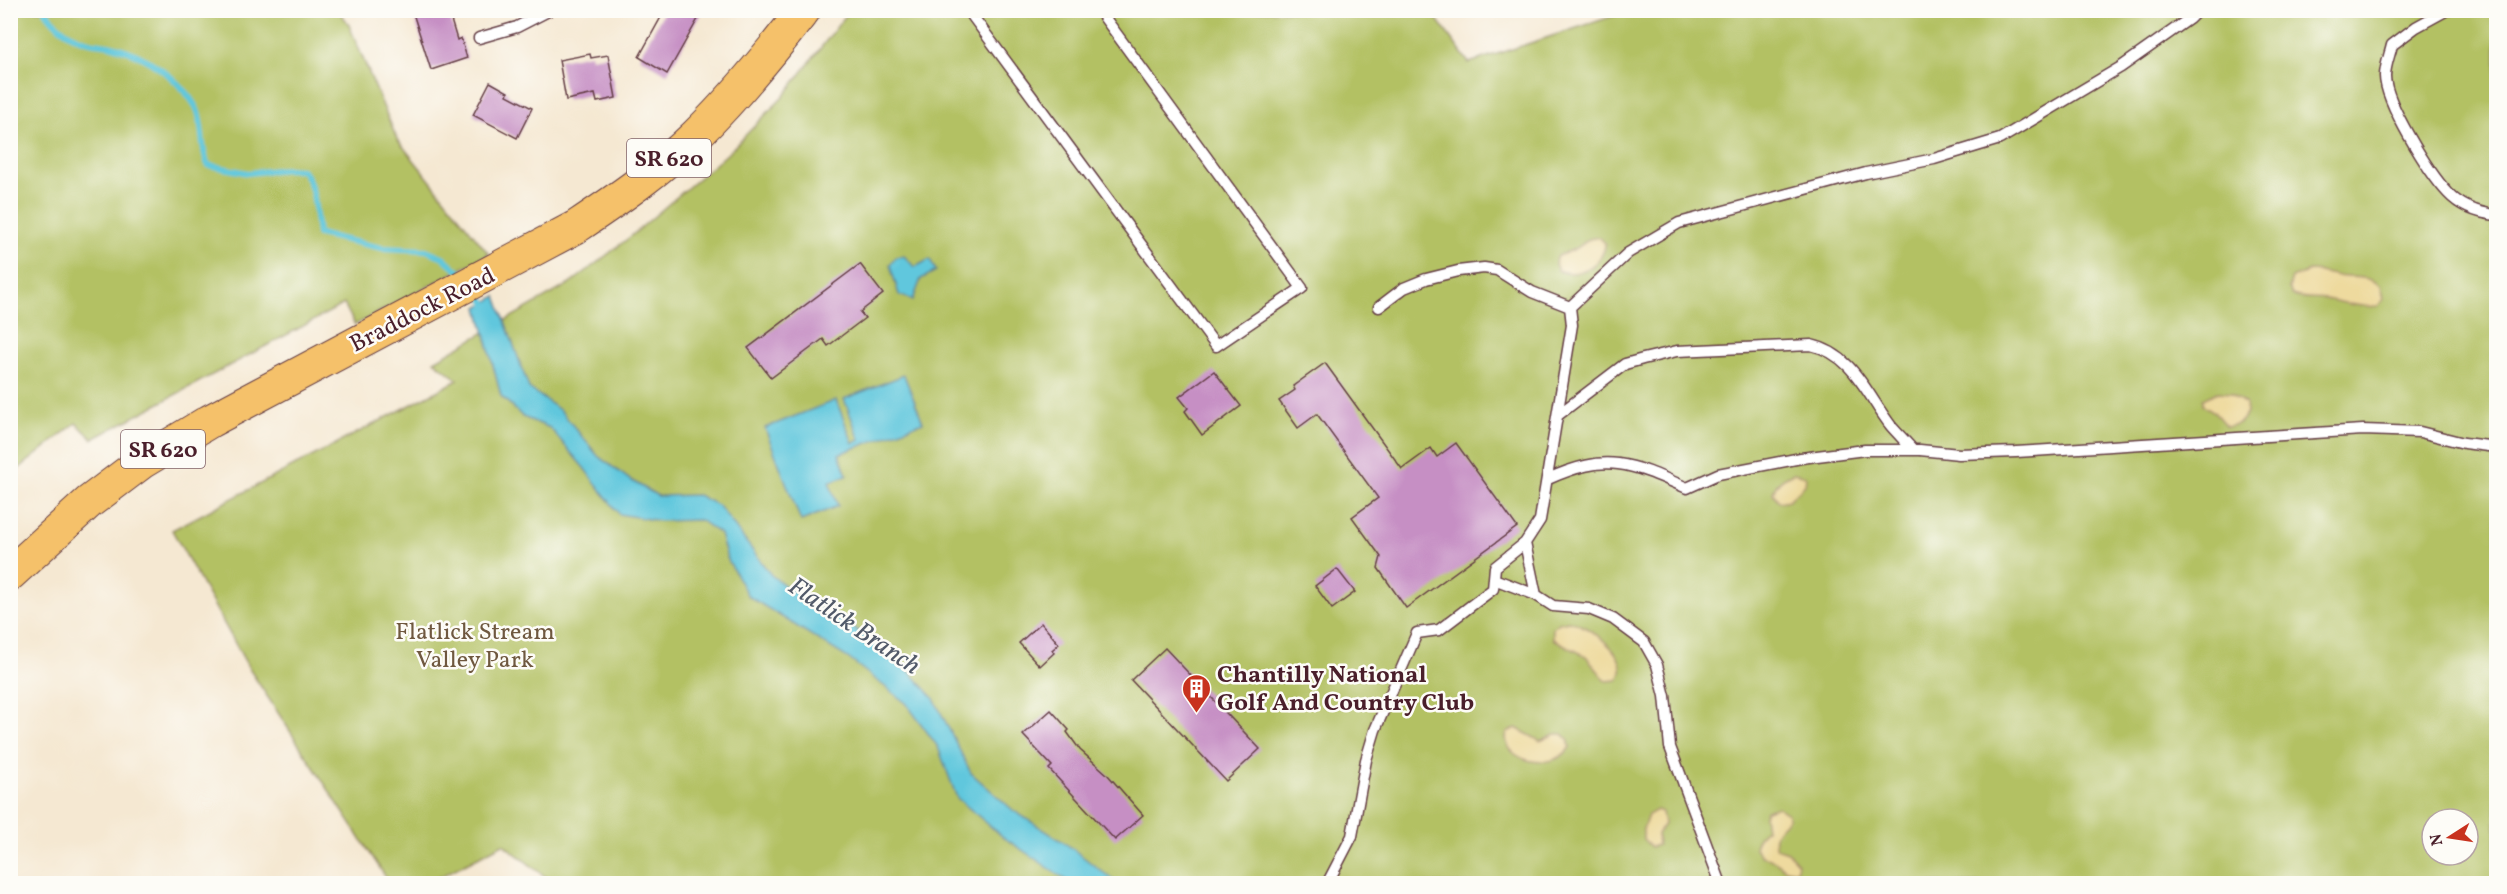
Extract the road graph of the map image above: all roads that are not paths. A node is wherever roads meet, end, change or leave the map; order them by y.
1 (550, 10) edge
2 (804, 10) edge
3 (968, 10) edge
4 (1099, 10) edge
5 (2198, 10) edge
6 (2447, 10) edge
7 (479, 38) dead end
8 (2496, 215) edge
9 (1378, 307) dead end
10 (1570, 307) junction
11 (1558, 415) junction
12 (2496, 447) edge
13 (1913, 450) junction
14 (1548, 479) junction
15 (1525, 543) junction
16 (10, 574) edge
17 (1494, 579) junction
18 (1536, 595) junction
19 (1328, 884) edge
20 (1720, 884) edge

1 - 7 lane
2 - 16 main road, Braddock Road / SR 620
3 - 4 lane
5 - 10 lane
6 - 8 lane
9 - 10 lane
10 - 11 lane
11 - 13 lane
11 - 14 lane
12 - 13 lane
13 - 14 lane
14 - 15 lane
15 - 17 lane
15 - 18 lane
17 - 18 lane
17 - 19 lane
18 - 20 lane

